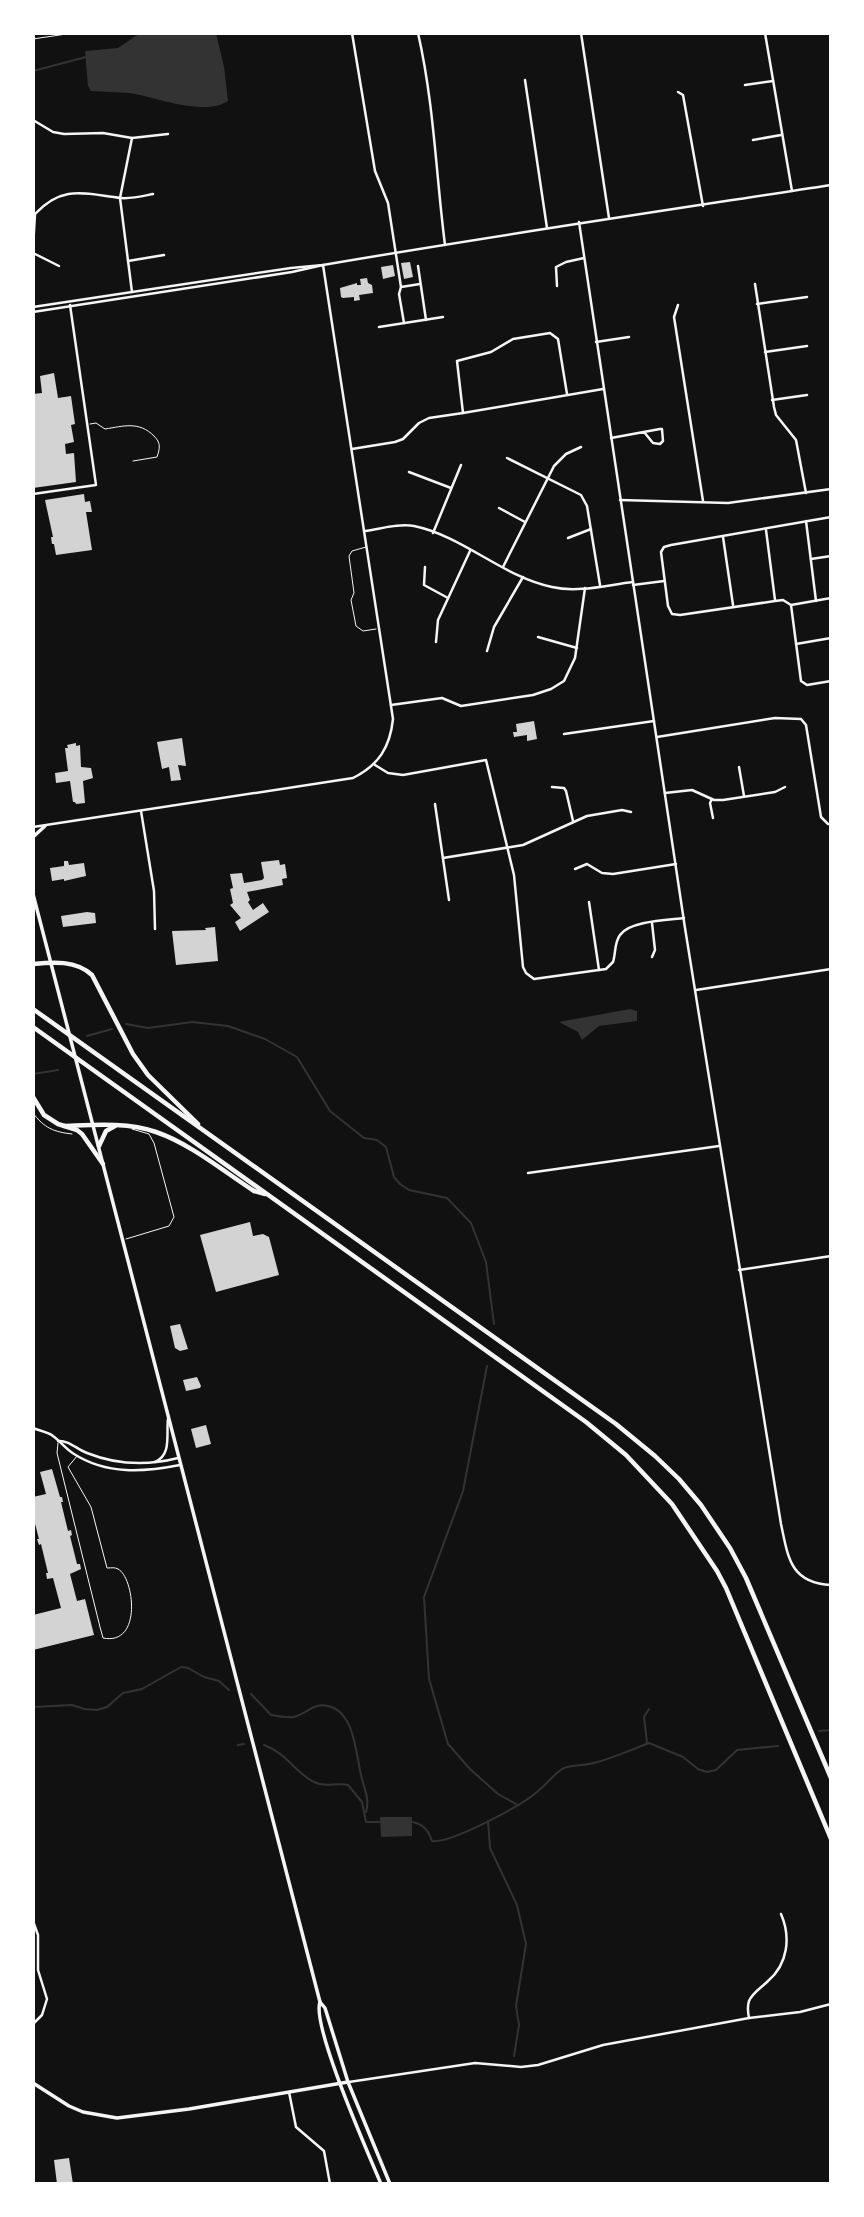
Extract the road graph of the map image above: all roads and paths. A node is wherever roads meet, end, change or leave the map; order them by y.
1 (73, 33) edge
2 (352, 33) edge
3 (418, 33) edge
4 (581, 33) edge
5 (765, 33) edge
6 (33, 39) edge
7 (524, 80) dead end
8 (773, 80) junction
9 (745, 85) dead end
10 (678, 92) dead end
11 (33, 120) edge
12 (168, 134) dead end
13 (781, 135) junction
14 (132, 138) junction
15 (752, 140) dead end
16 (831, 185) edge
17 (792, 191) junction
18 (153, 194) dead end
19 (120, 198) junction
20 (703, 206) junction
21 (34, 218) edge
22 (609, 218) junction
23 (579, 222) junction
24 (547, 228) junction
25 (445, 245) junction
26 (33, 251) edge
27 (395, 253) junction
28 (164, 255) dead end
29 (584, 258) junction
30 (128, 261) junction
31 (323, 265) junction
32 (59, 266) dead end
33 (418, 266) dead end
34 (420, 284) junction
35 (755, 284) dead end
36 (557, 286) dead end
37 (401, 287) junction
38 (132, 292) junction
39 (807, 297) dead end
40 (69, 302) junction
41 (757, 304) junction
42 (678, 305) dead end
43 (33, 307) edge
44 (70, 307) junction
45 (33, 312) edge
46 (443, 317) dead end
47 (426, 320) junction
48 (404, 323) junction
49 (379, 327) dead end
50 (629, 337) dead end
51 (596, 342) junction
52 (807, 346) dead end
53 (765, 352) junction
54 (603, 389) junction
55 (567, 394) junction
56 (807, 395) dead end
57 (772, 400) junction
58 (463, 412) junction
59 (86, 425) junction
60 (644, 432) junction
61 (611, 438) junction
62 (581, 447) dead end
63 (352, 449) junction
64 (507, 458) dead end
65 (133, 461) dead end
66 (461, 466) dead end
67 (409, 472) dead end
68 (548, 478) junction
69 (451, 488) junction
70 (831, 489) edge
71 (806, 493) junction
72 (33, 494) edge
73 (620, 500) junction
74 (703, 502) junction
75 (499, 508) dead end
76 (831, 517) edge
77 (806, 521) junction
78 (526, 522) junction
79 (591, 529) junction
80 (766, 530) junction
81 (365, 531) junction
82 (433, 533) junction
83 (723, 537) junction
84 (568, 538) dead end
85 (368, 547) junction
86 (470, 551) junction
87 (831, 556) edge
88 (811, 559) junction
89 (425, 567) dead end
90 (503, 567) junction
91 (523, 577) junction
92 (664, 581) junction
93 (633, 584) junction
94 (600, 586) junction
95 (585, 588) junction
96 (448, 598) junction
97 (831, 598) edge
98 (775, 601) junction
99 (816, 601) junction
100 (733, 605) junction
101 (791, 605) junction
102 (380, 629) junction
103 (538, 637) dead end
104 (831, 638) edge
105 (436, 642) dead end
106 (795, 644) junction
107 (577, 648) junction
108 (487, 651) dead end
109 (831, 681) edge
110 (391, 705) junction
111 (654, 721) junction
112 (564, 734) dead end
113 (657, 737) junction
114 (374, 765) junction
115 (739, 767) dead end
116 (552, 787) dead end
117 (785, 787) dead end
118 (665, 793) junction
119 (744, 796) junction
120 (712, 799) junction
121 (435, 804) dead end
122 (141, 811) junction
123 (631, 812) dead end
124 (713, 818) dead end
125 (573, 821) junction
126 (828, 824) dead end
127 (45, 826) junction
128 (33, 828) edge
129 (33, 837) edge
130 (509, 849) junction
131 (33, 855) edge
132 (443, 858) junction
133 (33, 864) edge
134 (676, 864) junction
135 (575, 869) dead end
136 (33, 894) edge
137 (449, 900) dead end
138 (589, 902) dead end
139 (684, 918) junction
140 (652, 923) junction
141 (155, 929) dead end
142 (652, 957) dead end
143 (51, 962) junction
144 (33, 964) edge
145 (831, 969) edge
146 (599, 970) junction
147 (695, 990) junction
148 (33, 1009) edge
149 (33, 1027) edge
150 (33, 1097) edge
151 (93, 1125) junction
152 (64, 1126) junction
153 (118, 1126) junction
154 (209, 1134) junction
155 (99, 1146) junction
156 (719, 1146) junction
157 (103, 1164) junction
158 (528, 1173) dead end
159 (268, 1194) junction
160 (122, 1240) junction
161 (831, 1256) edge
162 (739, 1270) junction
163 (168, 1419) junction
164 (33, 1428) edge
165 (58, 1440) junction
166 (76, 1456) junction
167 (179, 1458) junction
168 (151, 1464) junction
169 (180, 1465) junction
170 (831, 1585) edge
171 (831, 1778) edge
172 (831, 1839) edge
173 (781, 1914) dead end
174 (33, 1921) edge
175 (320, 2002) junction
176 (831, 2004) edge
177 (749, 2018) junction
178 (33, 2024) edge
179 (348, 2082) junction
180 (33, 2083) edge
181 (340, 2084) junction
182 (289, 2092) junction
183 (330, 2184) edge
184 (381, 2184) edge
185 (390, 2184) edge

1 - 6 path
2 - 27 street
3 - 25 street
4 - 22 street
5 - 8 street
7 - 24 street
8 - 9 street
8 - 13 street
10 - 20 street
11 - 14 street
12 - 14 street
13 - 15 street
13 - 17 street
14 - 19 street
16 - 17 street
17 - 20 street
18 - 19 street
19 - 21 street
19 - 30 street
20 - 22 street
21 - 26 street
22 - 23 street
23 - 24 street
23 - 29 street
24 - 25 street
25 - 27 street
26 - 32 street
27 - 31 street
27 - 37 street
28 - 30 street
29 - 36 street
29 - 51 street
30 - 38 street
31 - 38 street
31 - 44 street
31 - 63 street
33 - 34 street
34 - 37 street
34 - 47 street
35 - 41 street
37 - 48 street
38 - 40 street
39 - 41 street
40 - 43 street
40 - 44 street
41 - 53 street
42 - 74 street
44 - 45 street
44 - 59 street
46 - 47 street
47 - 48 street
48 - 49 street
50 - 51 street
51 - 54 street
52 - 53 street
53 - 57 street
54 - 55 street
54 - 61 street
55 - 58 street
55 - 58 street
56 - 57 street
57 - 71 street
58 - 63 street
59 - 65 lane
59 - 72 street
60 - 60 street
60 - 61 street
61 - 73 street
62 - 68 street
63 - 81 street
64 - 68 street
66 - 69 street
67 - 69 street
68 - 78 street
68 - 79 street
69 - 82 street
70 - 71 street
71 - 74 street
73 - 74 street
73 - 93 street
75 - 78 street
76 - 77 street
77 - 80 street
77 - 88 street
78 - 90 street
79 - 84 street
79 - 94 street
80 - 83 street
80 - 98 street
81 - 82 street
81 - 85 street
82 - 86 street
83 - 92 street
83 - 100 street
85 - 102 street
85 - 102 lane
86 - 90 street
86 - 96 street
87 - 88 street
88 - 99 street
89 - 96 street
90 - 91 street
91 - 95 street
91 - 108 street
92 - 93 street
92 - 100 street
93 - 94 street
93 - 111 street
94 - 95 street
95 - 107 street
96 - 105 street
97 - 99 street
98 - 100 street
98 - 101 street
99 - 101 street
101 - 106 street
102 - 110 street
103 - 107 street
104 - 106 street
106 - 109 street
107 - 110 street
110 - 114 street
111 - 112 street
111 - 113 street
113 - 118 street
113 - 126 street
114 - 122 street
114 - 130 street
115 - 119 street
116 - 125 street
117 - 119 street
118 - 120 street
118 - 134 street
119 - 120 street
120 - 124 street
121 - 132 street
122 - 127 street
122 - 141 street
123 - 125 street
125 - 130 street
127 - 128 street
127 - 129 main road
130 - 132 street
130 - 146 street
131 - 133 main road
132 - 137 street
134 - 135 street
134 - 139 street
136 - 143 main road
138 - 146 street
139 - 140 street
139 - 147 street
140 - 142 street
140 - 146 street
143 - 144 highway
143 - 151 main road
143 - 154 highway
145 - 147 street
147 - 156 street
148 - 154 highway
149 - 159 highway
150 - 152 highway
151 - 152 highway
151 - 153 highway
151 - 155 main road
152 - 157 highway
153 - 155 highway
153 - 159 highway
153 - 160 lane
154 - 171 highway
155 - 157 main road
156 - 158 street
156 - 162 street
157 - 160 main road
159 - 172 highway
160 - 163 main road
161 - 162 street
162 - 170 street
163 - 167 main road
163 - 168 street
164 - 165 street
165 - 166 street
165 - 166 lane
165 - 168 street
166 - 169 street
167 - 168 street
167 - 169 main road
169 - 175 main road
173 - 177 street
174 - 178 street
175 - 179 main road
175 - 181 main road
176 - 177 street
177 - 179 street
179 - 181 main road
179 - 185 main road
180 - 182 main road
181 - 182 main road
181 - 184 main road
182 - 183 street

